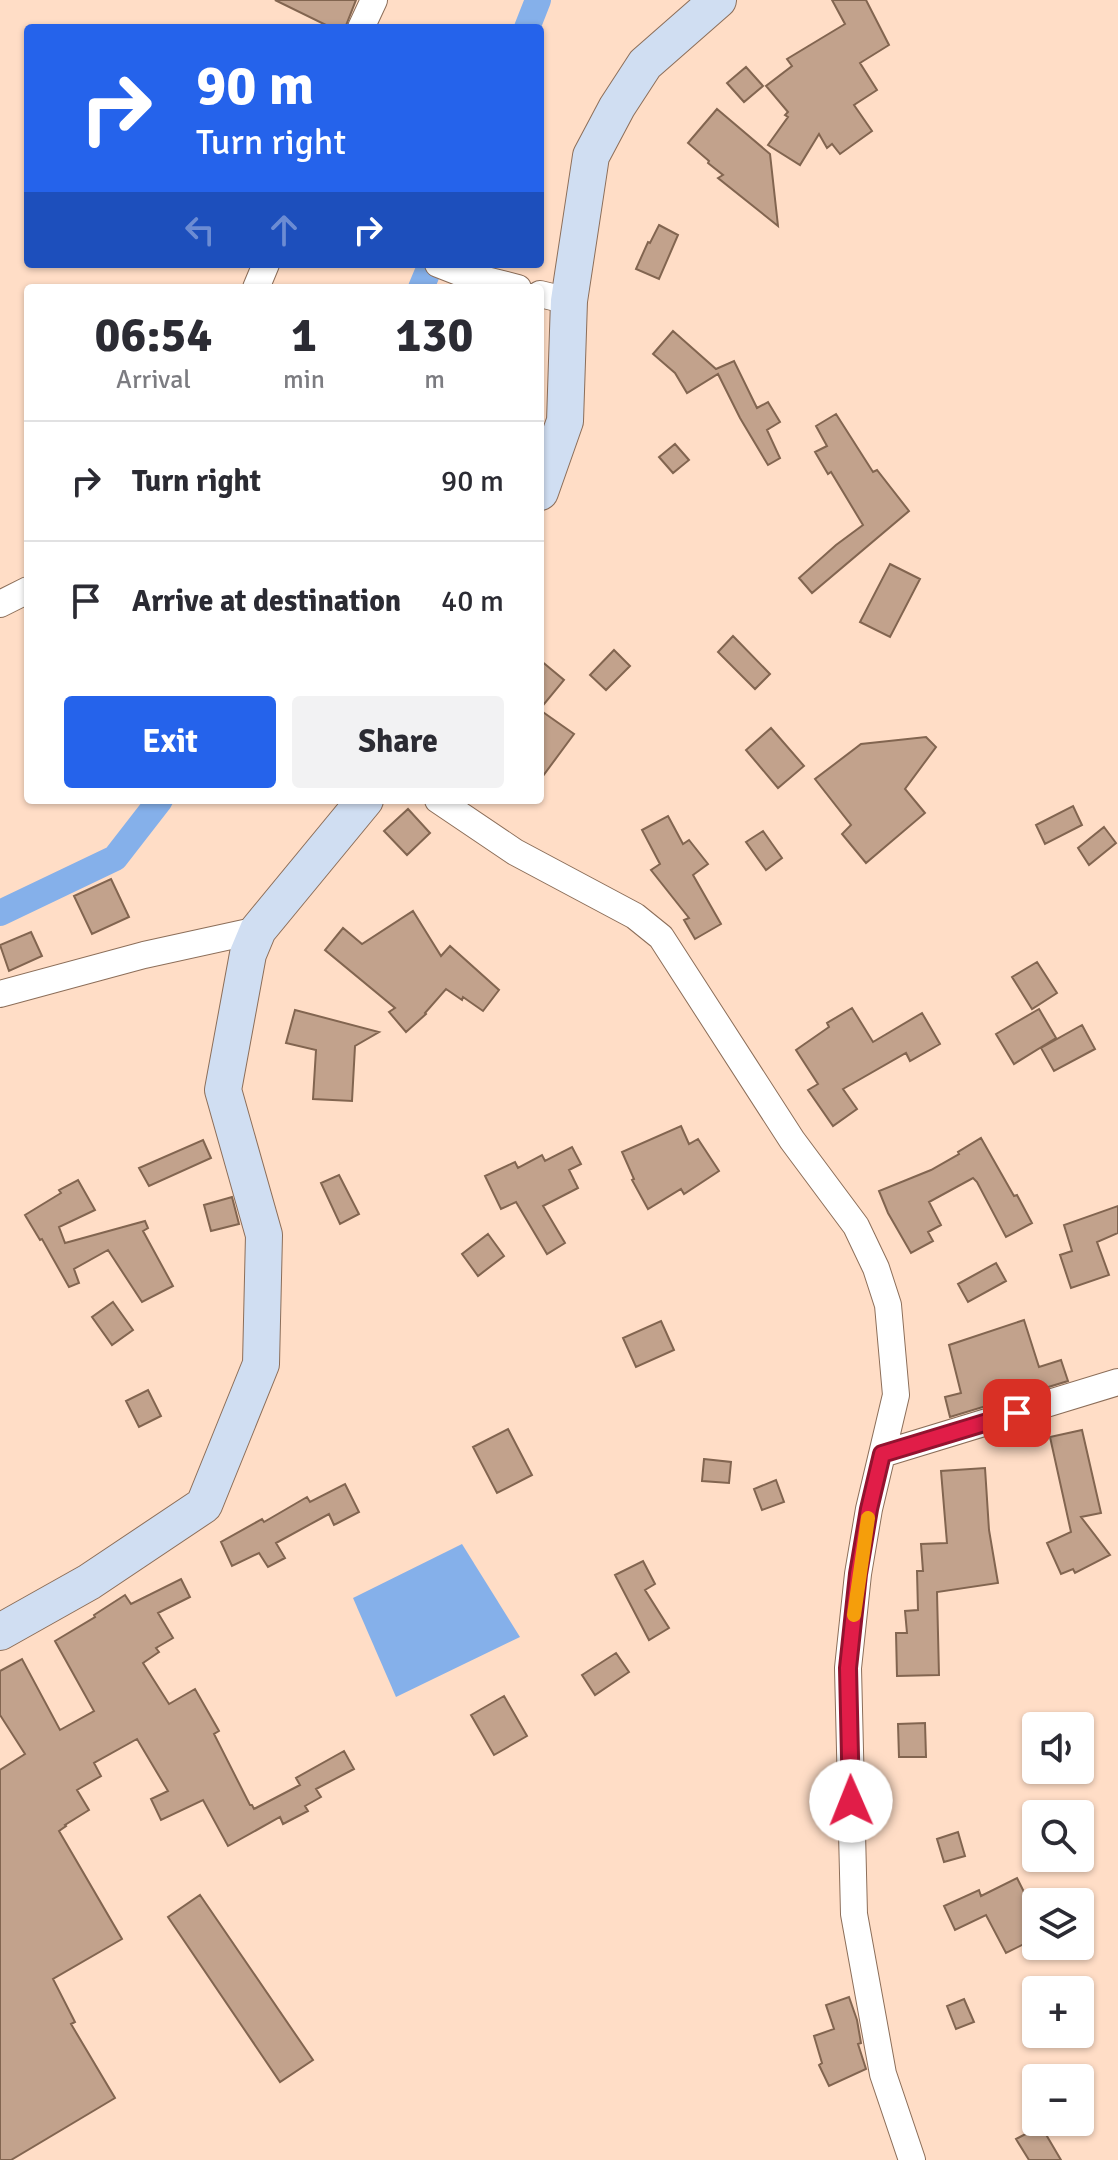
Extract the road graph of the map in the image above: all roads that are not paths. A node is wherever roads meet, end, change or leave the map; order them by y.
1 (374, 0) edge
2 (718, 0) edge
3 (363, 24) edge
4 (448, 268) edge
5 (502, 284) edge
6 (555, 298) edge
7 (544, 481) edge
8 (24, 592) edge
9 (0, 604) edge
10 (362, 804) edge
11 (444, 804) edge
12 (258, 930) junction
13 (0, 994) edge
14 (1118, 1382) edge
15 (882, 1454) junction
16 (0, 1632) edge
17 (912, 2160) edge

1 - 3 street
2 - 6 main road
4 - 5 street
6 - 7 main road
8 - 9 street
10 - 12 main road
11 - 15 street
12 - 13 street
12 - 16 main road
14 - 15 street
15 - 17 street

